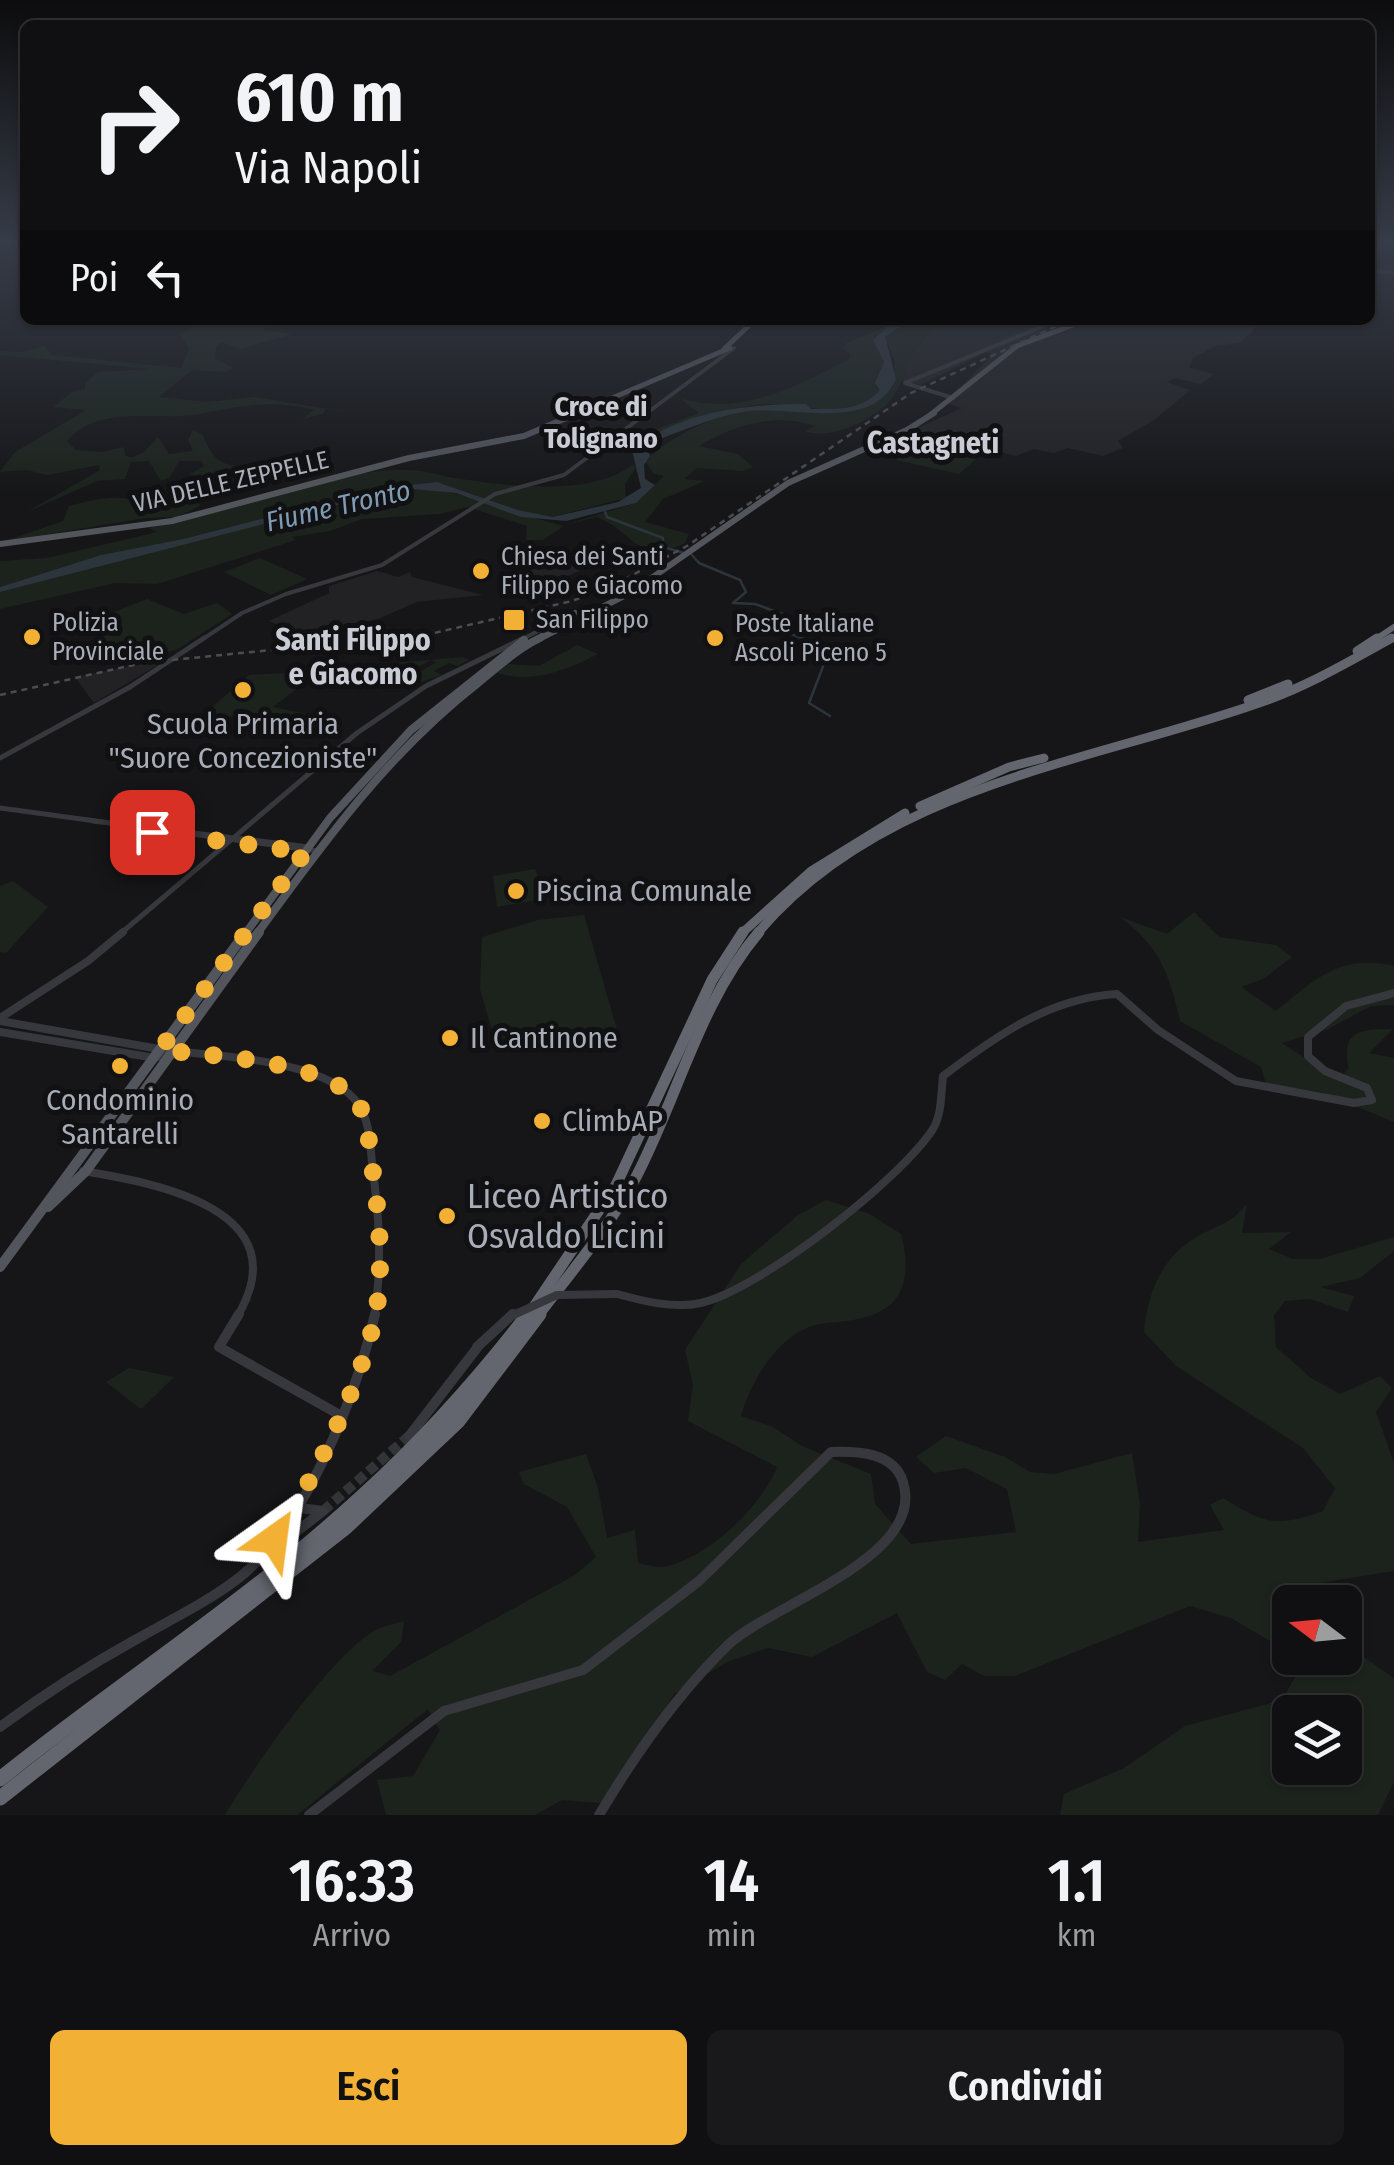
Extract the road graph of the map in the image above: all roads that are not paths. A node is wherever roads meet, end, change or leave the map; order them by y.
1 (753, 326) edge
2 (1045, 326) edge
3 (1070, 326) edge
4 (731, 347) junction
5 (948, 397) junction
6 (560, 422) joint
7 (409, 458) joint
8 (731, 523) joint
9 (0, 544) edge
10 (671, 566) junction
11 (1394, 627) edge
12 (542, 630) junction
13 (1394, 637) edge
14 (1374, 646) junction
15 (504, 649) junction
16 (10, 750) joint
17 (0, 758) edge
18 (0, 808) edge
19 (234, 840) junction
20 (310, 850) junction
21 (1394, 993) edge
22 (0, 1020) edge
23 (0, 1032) edge
24 (163, 1053) junction
25 (72, 1170) junction
26 (86, 1171) junction
27 (48, 1207) junction
28 (0, 1266) edge
29 (340, 1415) junction
30 (410, 1435) tunnel mouth
31 (294, 1507) junction
32 (287, 1520) junction
33 (306, 1524) junction
34 (256, 1563) junction
35 (0, 1727) edge
36 (0, 1779) edge
37 (0, 1798) edge
38 (309, 1815) edge
39 (600, 1815) edge

1 - 4 main road
2 - 5 street
3 - 5 main road
4 - 6 main road
4 - 16 street
5 - 8 main road
6 - 7 main road
7 - 9 main road, VIA DELLE ZEPPELLE
8 - 10 main road
10 - 12 main road
10 - 12 main road
11 - 14 highway
12 - 15 main road
12 - 15 street
12 - 20 main road
13 - 14 highway
14 - 36 highway
14 - 37 highway
15 - 19 street
15 - 20 main road
16 - 17 street
18 - 19 street
19 - 20 street
19 - 22 street
20 - 24 main road
21 - 30 street, bridge
22 - 24 street
23 - 24 street
24 - 25 main road
24 - 26 main road
24 - 29 street
25 - 26 street
25 - 27 main road
26 - 27 main road
26 - 29 street
27 - 28 main road
29 - 31 street
31 - 32 street
31 - 33 street
32 - 33 street
32 - 34 street
33 - 34 street
34 - 35 street
38 - 39 street

